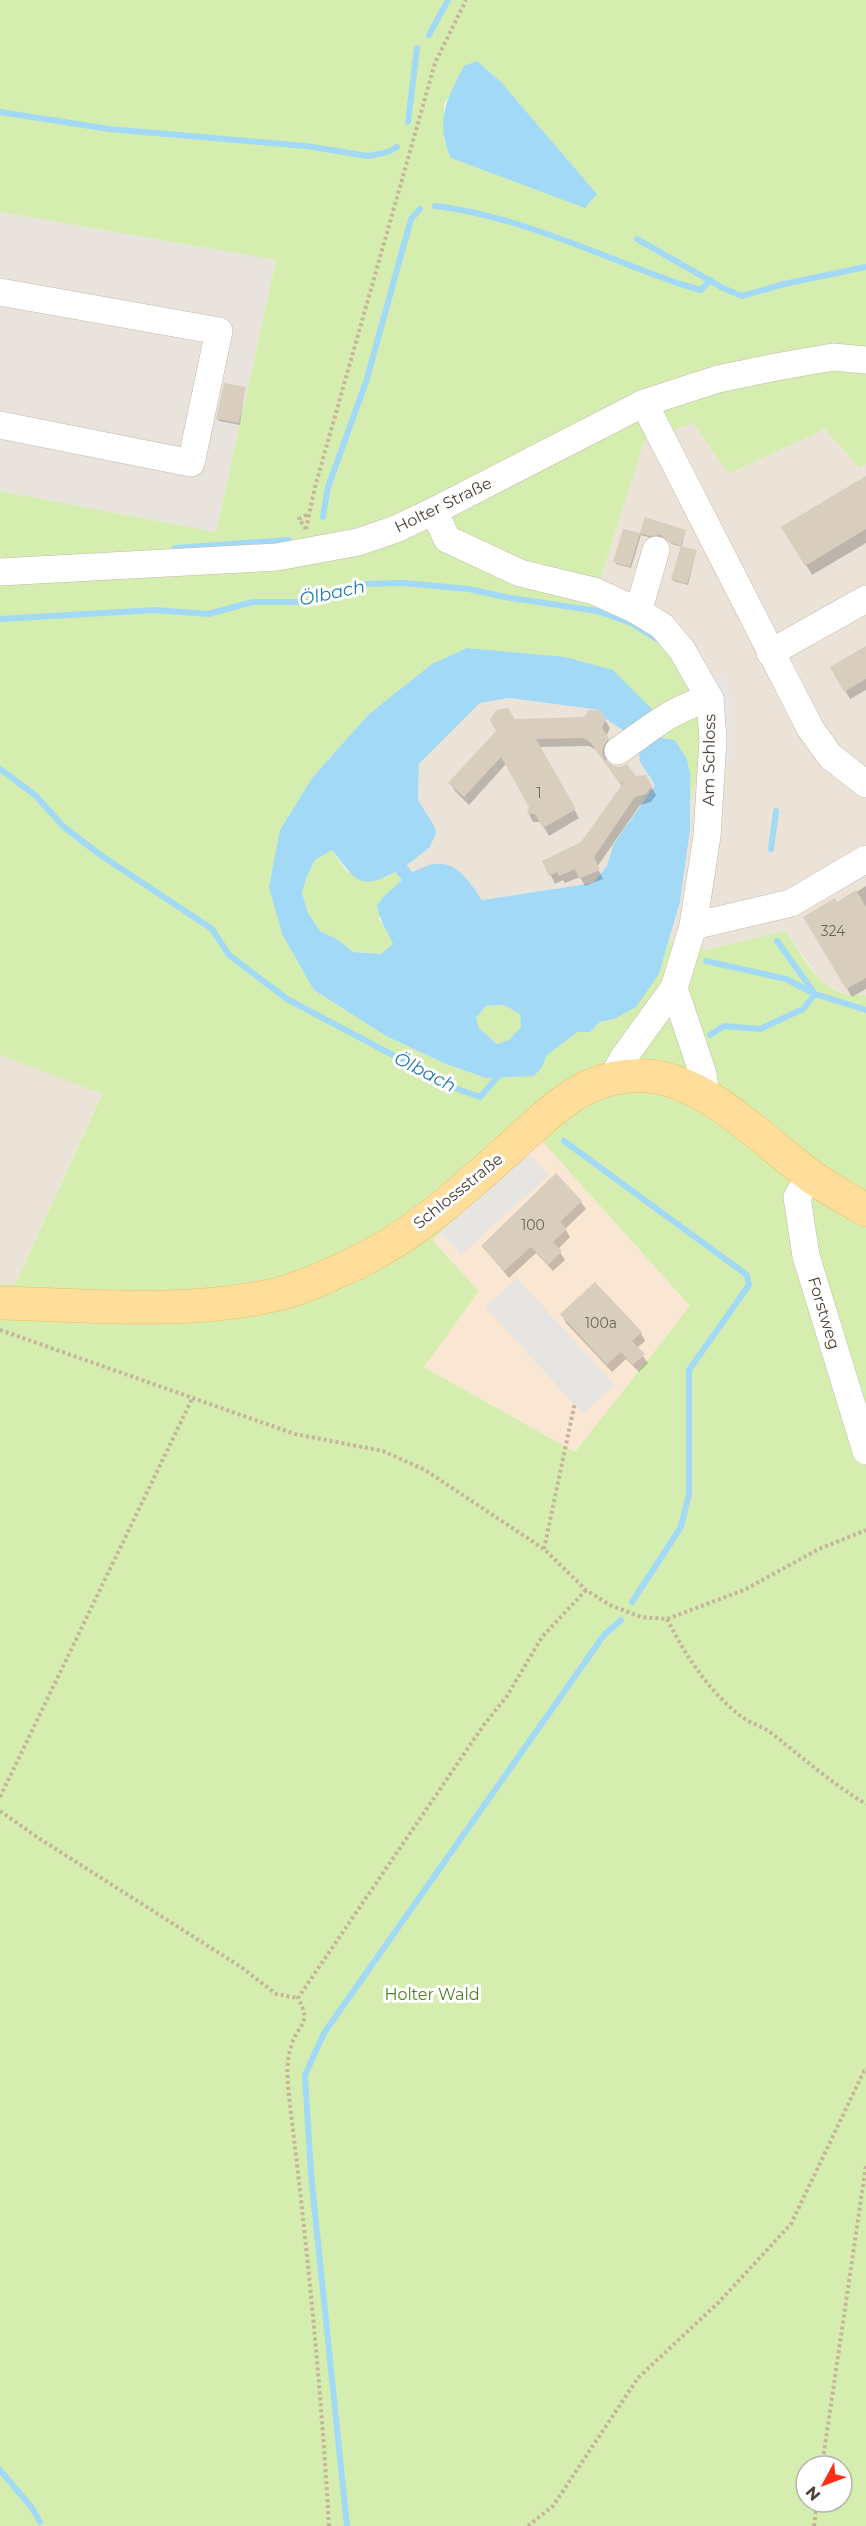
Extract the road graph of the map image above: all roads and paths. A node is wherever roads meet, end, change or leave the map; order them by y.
1 (466, 0) edge
2 (0, 292) edge
3 (866, 360) edge
4 (644, 403) junction
5 (0, 425) edge
6 (434, 511) junction
7 (309, 514) junction
8 (656, 550) dead end
9 (0, 572) edge
10 (866, 599) edge
11 (636, 610) junction
12 (770, 653) junction
13 (710, 699) junction
14 (633, 741) dead end
15 (866, 784) edge
16 (866, 858) edge
17 (693, 926) junction
18 (674, 988) junction
19 (612, 1078) junction
20 (706, 1095) junction
21 (810, 1176) junction
22 (866, 1210) edge
23 (0, 1304) edge
24 (0, 1330) edge
25 (192, 1399) junction
26 (575, 1402) dead end
27 (866, 1451) edge
28 (866, 1530) edge
29 (544, 1549) junction
30 (586, 1590) junction
31 (667, 1619) junction
32 (0, 1797) edge
33 (866, 1804) edge
34 (0, 1811) edge
35 (298, 1998) junction
36 (866, 2071) edge
37 (866, 2165) edge
38 (824, 2454) edge
39 (329, 2526) edge
40 (528, 2526) edge

1 - 7 path
2 - 5 street
3 - 4 street, Holter Straße
4 - 6 street, Holter Straße
4 - 12 street
6 - 9 street, Holter Straße
6 - 11 street, Am Schloss
7 - 7 path
8 - 11 street
10 - 12 street
11 - 13 street, Am Schloss
12 - 15 street
13 - 14 street
13 - 17 street, Am Schloss
16 - 17 street
17 - 18 street, Am Schloss
18 - 19 street, Am Schloss
18 - 20 street
19 - 20 main road, Schlossstraße
19 - 23 main road, Schlossstraße
20 - 21 main road, Schlossstraße
21 - 22 main road, Schlossstraße
21 - 27 street, Forstweg
24 - 25 path
25 - 29 path
25 - 32 path
26 - 29 path
28 - 31 path
29 - 30 path
30 - 31 path
30 - 35 path
31 - 33 path
34 - 35 path
35 - 39 path
36 - 40 path
37 - 38 path

